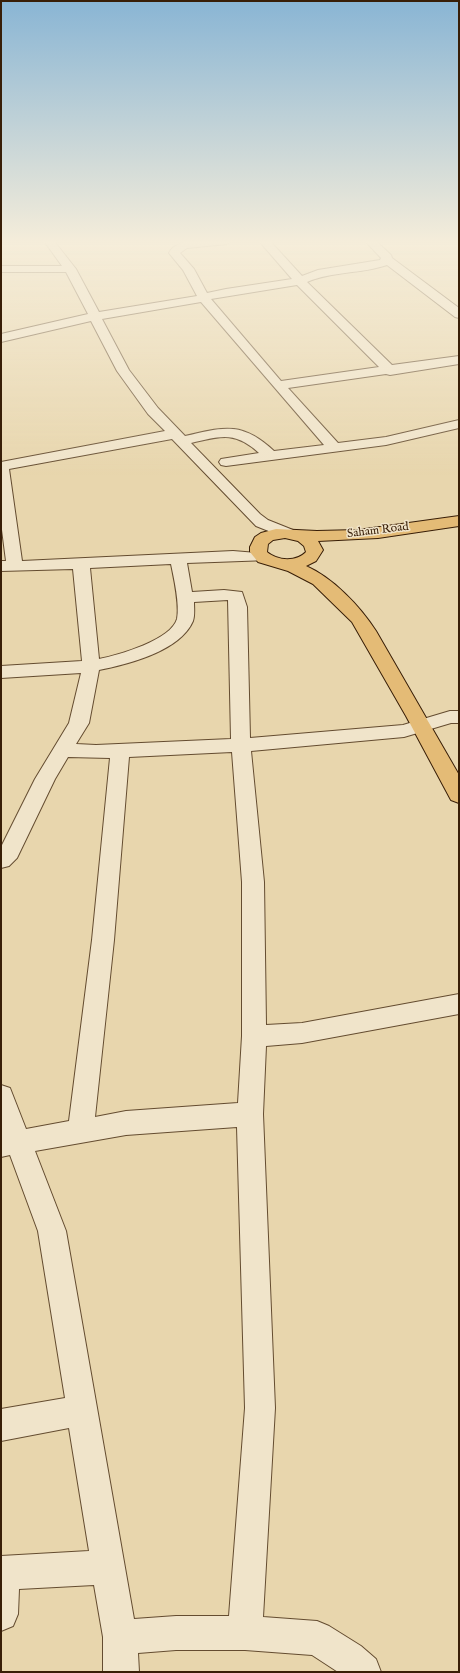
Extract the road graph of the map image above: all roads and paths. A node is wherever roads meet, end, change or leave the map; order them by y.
1 (85, 319) edge
2 (96, 319) edge
3 (222, 319) edge
4 (337, 319) edge
5 (1, 338) edge
6 (454, 361) edge
7 (390, 371) junction
8 (459, 371) edge
9 (278, 385) junction
10 (459, 424) edge
11 (177, 437) junction
12 (334, 447) junction
13 (271, 457) junction
14 (226, 462) dead end
15 (459, 521) edge
16 (459, 527) edge
17 (292, 534) junction
18 (262, 541) junction
19 (312, 554) junction
20 (178, 560) junction
21 (81, 564) junction
22 (286, 564) junction
23 (8, 566) edge
24 (318, 580) junction
25 (184, 598) junction
26 (91, 666) junction
27 (1, 672) edge
28 (459, 717) edge
29 (422, 726) junction
30 (241, 745) junction
31 (63, 750) junction
32 (120, 751) junction
33 (453, 774) edge
34 (459, 795) edge
35 (1, 860) edge
36 (459, 1004) edge
37 (254, 1036) junction
38 (1, 1096) edge
39 (250, 1114) junction
40 (81, 1130) junction
41 (10, 1143) edge
42 (82, 1410) junction
43 (1, 1424) edge
44 (109, 1567) junction
45 (2, 1573) edge
46 (1, 1614) edge
47 (245, 1633) junction
48 (120, 1637) junction
49 (121, 1672) edge
50 (363, 1672) edge

1 - 5 street
2 - 11 street
3 - 9 street
4 - 7 street
6 - 7 street
6 - 8 street
7 - 9 street
9 - 12 street
10 - 12 street
11 - 13 street
11 - 18 street
11 - 23 street
12 - 13 street
13 - 14 street
15 - 17 main road, Saham Road
16 - 19 main road, Saham Road
17 - 18 main road, Saham Road
17 - 19 main road
18 - 20 street
18 - 22 main road
19 - 22 main road, Saham Road
19 - 24 main road
20 - 21 street
20 - 25 street
21 - 23 street
21 - 26 street
22 - 24 main road
24 - 29 main road
25 - 26 street
25 - 30 street
26 - 27 street
26 - 31 street
28 - 29 street
29 - 30 street
29 - 33 main road
30 - 32 street
30 - 37 street
31 - 32 street
31 - 35 street
32 - 40 street
33 - 34 main road
36 - 37 street
37 - 39 street
38 - 41 street
39 - 40 street
39 - 47 street
40 - 41 street
41 - 42 street
42 - 43 street
42 - 44 street
44 - 45 street
44 - 48 street
45 - 46 street
47 - 48 street
47 - 50 street
48 - 49 street

